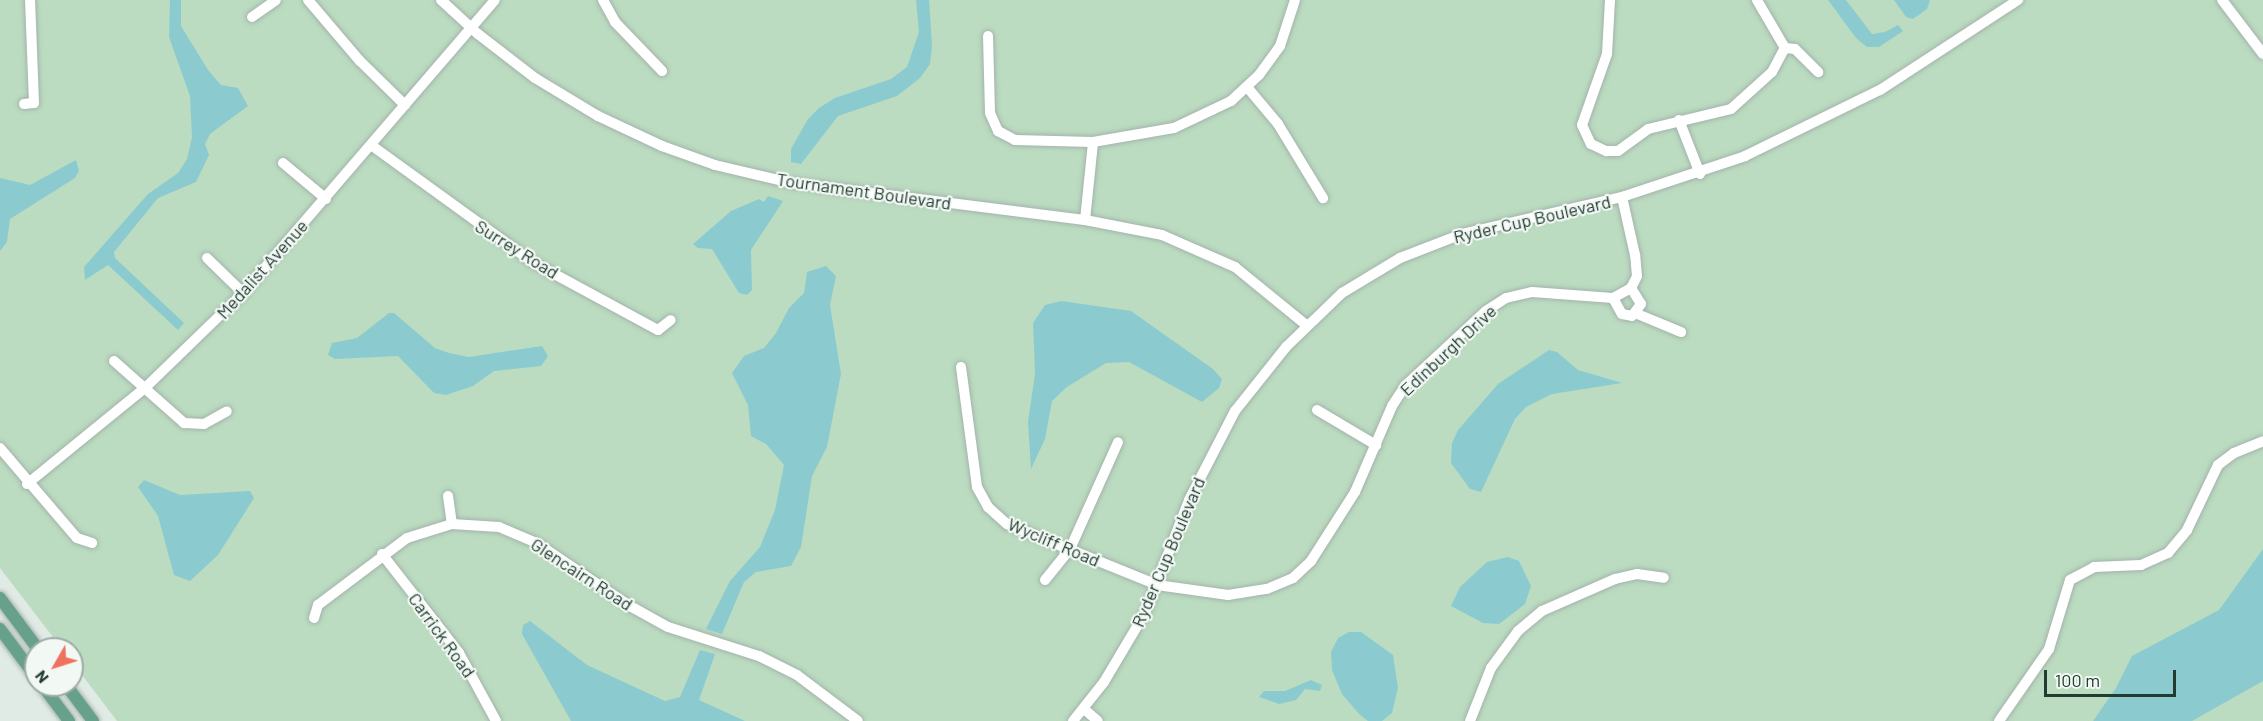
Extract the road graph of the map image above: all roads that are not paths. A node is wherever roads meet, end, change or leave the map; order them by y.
1 (30, 0) edge
2 (276, 0) edge
3 (308, 0) edge
4 (441, 0) edge
5 (495, 0) edge
6 (603, 0) edge
7 (1296, 0) edge
8 (1611, 0) edge
9 (1757, 0) edge
10 (2018, 0) edge
11 (2222, 0) edge
12 (252, 17) dead end
13 (470, 28) junction
14 (988, 36) dead end
15 (1785, 48) junction
16 (2263, 54) edge
17 (662, 71) dead end
18 (1818, 72) dead end
19 (1247, 87) junction
20 (24, 104) dead end
21 (405, 105) junction
22 (1679, 120) junction
23 (1093, 142) junction
24 (371, 145) junction
25 (283, 163) dead end
26 (1700, 174) junction
27 (1622, 197) junction
28 (1323, 198) dead end
29 (326, 199) junction
30 (1085, 220) junction
31 (207, 258) dead end
32 (1631, 288) junction
33 (243, 293) junction
34 (1613, 298) junction
35 (1635, 313) junction
36 (671, 320) dead end
37 (1306, 325) junction
38 (1682, 332) dead end
39 (114, 361) dead end
40 (961, 368) dead end
41 (147, 386) junction
42 (1317, 410) dead end
43 (227, 411) dead end
44 (2263, 441) edge
45 (1118, 442) dead end
46 (1376, 445) junction
47 (0, 448) edge
48 (27, 484) junction
49 (448, 496) dead end
50 (452, 524) junction
51 (92, 543) dead end
52 (1070, 549) junction
53 (382, 554) junction
54 (1664, 578) dead end
55 (1045, 580) dead end
56 (1157, 585) junction
57 (0, 598) edge
58 (314, 618) dead end
59 (0, 629) edge
60 (29, 637) edge
61 (24, 661) edge
62 (51, 697) edge
63 (75, 697) edge
64 (1084, 709) junction
65 (69, 721) edge
66 (93, 721) edge
67 (496, 721) edge
68 (858, 721) edge
69 (1073, 721) edge
70 (1098, 721) edge
71 (1470, 721) edge
72 (1999, 721) edge

1 - 20 street
2 - 12 street
3 - 21 street
4 - 13 street, Tournament Boulevard
5 - 13 street, Medalist Avenue
6 - 17 street
7 - 19 street
8 - 22 street
9 - 15 street
10 - 26 street, Ryder Cup Boulevard
11 - 16 street
13 - 21 street, Medalist Avenue
13 - 30 street, Tournament Boulevard
14 - 23 street
15 - 18 street
15 - 22 street
19 - 23 street
19 - 28 street
21 - 24 street, Medalist Avenue
22 - 26 street
23 - 30 street
24 - 29 street, Medalist Avenue
24 - 36 street, Surrey Road
25 - 29 street
26 - 27 street, Ryder Cup Boulevard
27 - 32 street
27 - 37 street, Ryder Cup Boulevard
29 - 33 street, Medalist Avenue
30 - 37 street, Tournament Boulevard
31 - 33 street
32 - 34 street
32 - 35 street
33 - 41 street, Medalist Avenue
34 - 35 street
34 - 46 street, Edinburgh Drive
35 - 38 street
37 - 56 street, Ryder Cup Boulevard
39 - 41 street
40 - 52 street, Wycliff Road
41 - 43 street
41 - 48 street, Medalist Avenue
42 - 46 street
44 - 72 street
45 - 52 street
46 - 56 street, Edinburgh Drive
47 - 48 street
48 - 51 street
49 - 50 street
50 - 53 street, Glencairn Road
50 - 68 street, Glencairn Road
52 - 55 street
52 - 56 street, Wycliff Road
53 - 58 street, Glencairn Road
53 - 67 street, Carrick Road
54 - 71 street
56 - 64 street, Ryder Cup Boulevard
57 - 60 main road
59 - 61 main road
62 - 65 main road
63 - 66 main road
64 - 69 street, Ryder Cup Boulevard
64 - 70 street

